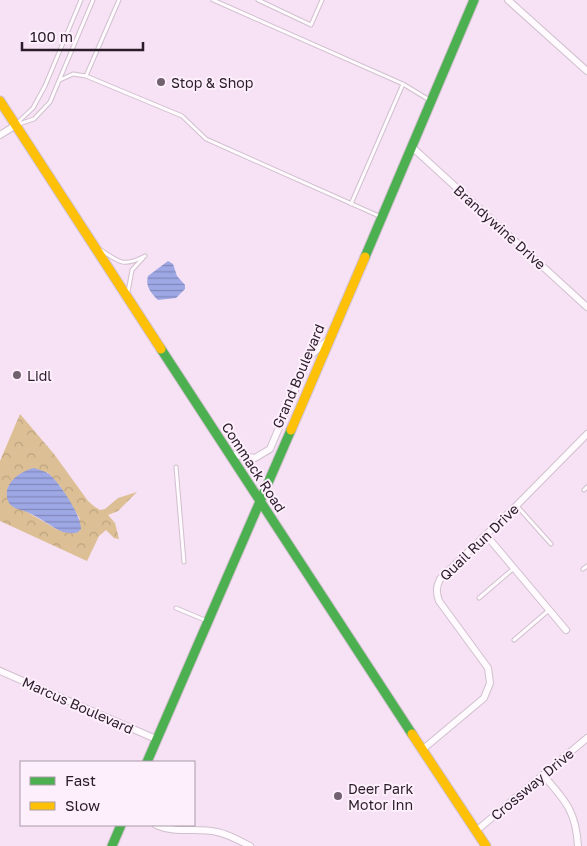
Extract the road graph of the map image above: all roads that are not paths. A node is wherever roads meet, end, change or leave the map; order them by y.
1 (82, 0) edge
2 (94, 0) edge
3 (119, 0) edge
4 (213, 0) edge
5 (258, 0) edge
6 (322, 0) edge
7 (474, 0) edge
8 (508, 0) edge
9 (587, 71) edge
10 (86, 76) junction
11 (60, 81) junction
12 (403, 84) junction
13 (0, 101) edge
14 (431, 101) junction
15 (16, 125) junction
16 (0, 136) edge
17 (412, 147) junction
18 (351, 204) junction
19 (382, 217) junction
20 (95, 246) junction
21 (128, 297) junction
22 (587, 307) edge
23 (328, 340) junction
24 (587, 434) edge
25 (229, 454) junction
26 (176, 467) dead end
27 (260, 503) junction
28 (516, 506) junction
29 (486, 535) junction
30 (551, 544) dead end
31 (184, 562) dead end
32 (587, 566) edge
33 (514, 568) junction
34 (583, 569) dead end
35 (479, 598) dead end
36 (176, 608) dead end
37 (549, 610) junction
38 (208, 621) junction
39 (566, 630) dead end
40 (514, 640) dead end
41 (0, 671) edge
42 (587, 738) edge
43 (156, 740) junction
44 (422, 750) junction
45 (147, 761) edge
46 (543, 775) junction
47 (121, 826) edge
48 (160, 826) edge
49 (476, 831) junction
50 (112, 846) edge
51 (250, 846) edge
52 (486, 846) edge
53 (578, 846) edge

1 - 15 lane
2 - 11 lane
3 - 10 lane
4 - 12 lane
5 - 6 lane
7 - 14 main road, Grand Boulevard
8 - 9 street
10 - 11 lane
10 - 18 lane
11 - 15 lane
12 - 14 lane
12 - 18 lane
13 - 15 main road, Commack Road
14 - 17 main road, Grand Boulevard
15 - 16 street
15 - 20 main road, Commack Road
17 - 19 main road, Grand Boulevard
17 - 22 street, Brandywine Drive
18 - 19 lane
19 - 23 main road, Grand Boulevard
20 - 21 main road, Commack Road
20 - 21 lane
21 - 25 main road, Commack Road
23 - 25 street
23 - 27 main road, Grand Boulevard
24 - 28 street, Quail Run Drive
25 - 27 main road, Commack Road
26 - 31 lane
27 - 38 main road, Grand Boulevard
27 - 44 main road, Commack Road
28 - 29 street, Quail Run Drive
28 - 30 lane
29 - 33 street
29 - 44 street, Quail Run Drive
32 - 34 lane
33 - 35 lane
33 - 37 street
36 - 38 lane
37 - 39 street
37 - 40 lane
38 - 43 main road, Grand Boulevard
41 - 43 street, Marcus Boulevard
42 - 46 street, Crossway Drive
43 - 45 main road, Grand Boulevard
44 - 49 main road, Commack Road
46 - 49 street, Crossway Drive
46 - 53 street
47 - 50 main road
48 - 51 street
49 - 52 main road, Commack Road

